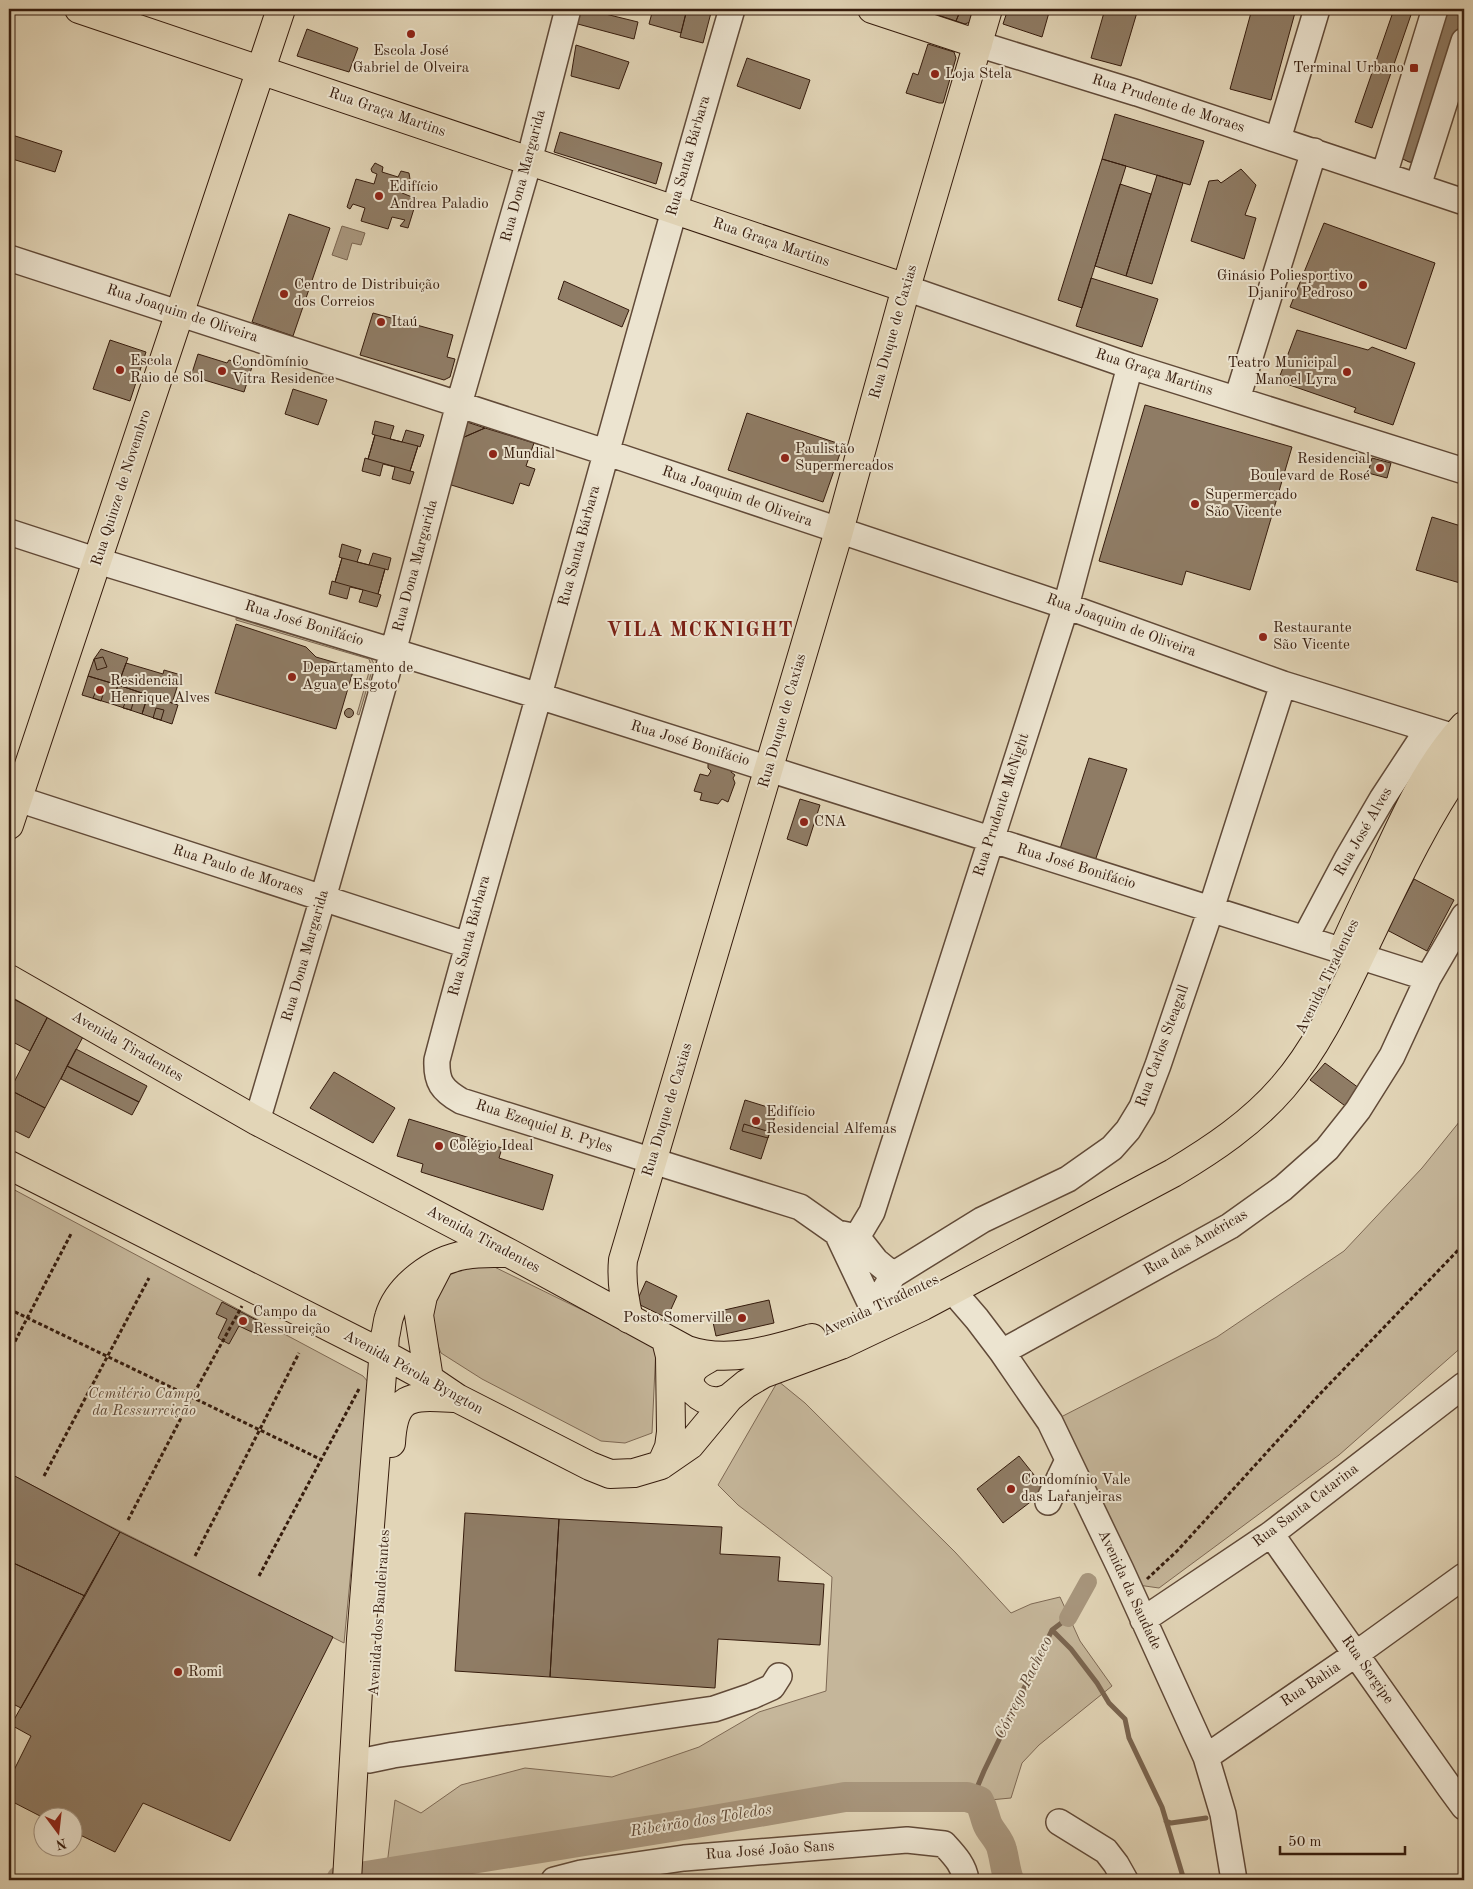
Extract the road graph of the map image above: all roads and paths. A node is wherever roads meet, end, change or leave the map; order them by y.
1 (79, 9) edge
2 (281, 9) edge
3 (568, 9) edge
4 (732, 9) edge
5 (872, 9) edge
6 (988, 9) edge
7 (1317, 9) edge
8 (1435, 9) edge
9 (1464, 41) edge
10 (978, 44) junction
11 (261, 69) junction
12 (1278, 139) junction
13 (1314, 151) junction
14 (529, 161) junction
15 (1384, 175) junction
16 (1418, 186) junction
17 (1464, 202) edge
18 (673, 210) junction
19 (9, 258) edge
20 (906, 288) junction
21 (180, 314) junction
22 (1130, 366) junction
23 (1237, 400) junction
24 (459, 404) junction
25 (605, 452) junction
26 (1464, 471) edge
27 (839, 531) junction
28 (9, 532) edge
29 (98, 561) junction
30 (1066, 606) junction
31 (393, 652) junction
32 (1283, 684) junction
33 (539, 696) junction
34 (1428, 729) junction
35 (1461, 734) edge
36 (1464, 763) edge
37 (769, 769) junction
38 (13, 798) edge
39 (9, 825) edge
40 (990, 840) junction
41 (323, 898) junction
42 (1210, 909) junction
43 (1464, 916) edge
44 (1305, 938) junction
45 (467, 944) junction
46 (1351, 953) junction
47 (9, 978) edge
48 (1428, 978) junction
49 (440, 1085) joint
50 (257, 1122) junction
51 (652, 1162) junction
52 (9, 1165) edge
53 (12, 1205) dead end
54 (9, 1212) edge
55 (72, 1232) dead end
56 (847, 1235) junction
57 (1464, 1244) edge
58 (509, 1253) junction
59 (440, 1263) junction
60 (893, 1275) junction
61 (149, 1278) dead end
62 (934, 1294) junction
63 (242, 1305) dead end
64 (9, 1309) edge
65 (875, 1312) junction
66 (27, 1318) junction
67 (629, 1319) junction
68 (977, 1319) junction
69 (666, 1340) junction
70 (1002, 1352) junction
71 (9, 1353) edge
72 (298, 1353) dead end
73 (385, 1355) junction
74 (713, 1356) junction
75 (107, 1357) junction
76 (429, 1379) junction
77 (362, 1383) dead end
78 (1464, 1385) edge
79 (192, 1398) junction
80 (457, 1398) junction
81 (729, 1398) junction
82 (259, 1430) junction
83 (320, 1459) junction
84 (1068, 1460) junction
85 (661, 1465) junction
86 (44, 1476) dead end
87 (1048, 1502) dead end
88 (128, 1520) dead end
89 (1271, 1534) junction
90 (194, 1556) dead end
91 (259, 1576) dead end
92 (1464, 1576) edge
93 (1131, 1593) junction
94 (1143, 1620) junction
95 (1356, 1654) junction
96 (779, 1676) dead end
97 (1206, 1757) junction
98 (369, 1760) junction
99 (1459, 1791) edge
100 (1059, 1822) dead end
101 (355, 1853) junction
102 (347, 1880) edge
103 (361, 1880) edge
104 (554, 1880) edge
105 (966, 1880) edge
106 (1125, 1880) edge
107 (1234, 1880) edge

1 - 11 main road, Rua Graça Martins
2 - 11 main road, Rua Quinze de Novembro
3 - 14 street, Rua Dona Margarida
4 - 18 street, Rua Santa Bárbara
5 - 10 main road, Rua Prudente de Moraes
6 - 10 main road, Rua Duque de Caxias
7 - 12 street
8 - 15 street
9 - 16 street
10 - 12 street, Rua Prudente de Moraes
10 - 20 main road, Rua Duque de Caxias
11 - 14 main road, Rua Graça Martins
11 - 21 main road, Rua Quinze de Novembro
12 - 13 street, Rua Prudente de Moraes
13 - 15 street, Rua Prudente de Moraes
13 - 23 street
14 - 18 main road, Rua Graça Martins
14 - 24 street, Rua Dona Margarida
15 - 16 street, Rua Prudente de Moraes
16 - 17 street, Rua Prudente de Moraes
18 - 20 main road, Rua Graça Martins
18 - 25 street, Rua Santa Bárbara
19 - 21 street, Rua Joaquim de Oliveira
20 - 22 street, Rua Graça Martins
20 - 27 main road, Rua Duque de Caxias
21 - 24 street, Rua Joaquim de Oliveira
21 - 29 main road, Rua Quinze de Novembro
22 - 23 street, Rua Graça Martins
22 - 30 street, Rua Prudente McNight
23 - 26 street, Rua Graça Martins
24 - 25 street, Rua Joaquim de Oliveira
24 - 31 street, Rua Dona Margarida
25 - 27 street, Rua Joaquim de Oliveira
25 - 33 street, Rua Santa Bárbara
27 - 30 street, Rua Joaquim de Oliveira
27 - 37 main road, Rua Duque de Caxias
28 - 29 street, Rua José Bonifácio
29 - 31 street, Rua José Bonifácio
29 - 38 main road, Rua Quinze de Novembro
30 - 32 street, Rua Joaquim de Oliveira
30 - 40 street, Rua Prudente McNight
31 - 33 street, Rua José Bonifácio
31 - 41 street, Rua Dona Margarida
32 - 34 street, Rua Joaquim de Oliveira
32 - 42 street, Rua Carlos Steagall
33 - 37 street, Rua José Bonifácio
33 - 45 street, Rua Santa Bárbara
34 - 35 street, Rua Joaquim de Oliveira
34 - 44 street, Rua José Alves
35 - 46 main road, Avenida Tiradentes
36 - 46 main road, Avenida Tiradentes
37 - 40 street, Rua José Bonifácio
37 - 51 main road, Rua Duque de Caxias
38 - 39 main road, Rua Quinze de Novembro
38 - 41 street, Rua Paulo de Moraes
40 - 42 street, Rua José Bonifácio
40 - 56 street, Rua Prudente McNight
41 - 45 street, Rua Paulo de Moraes
41 - 50 street, Rua Dona Margarida
42 - 44 street, Rua José Bonifácio
42 - 60 street, Rua Carlos Steagall
43 - 48 street, Rua das Américas
44 - 46 street, Rua José Bonifácio
45 - 49 street, Rua Santa Bárbara
46 - 48 street, Rua José Bonifácio
46 - 62 main road, Avenida Tiradentes
47 - 50 main road, Avenida Tiradentes
48 - 70 street, Rua das Américas
49 - 51 street, Rua Ezequiel B. Pyles
50 - 58 main road, Avenida Tiradentes
51 - 56 street, Rua Ezequiel B. Pyles
51 - 67 main road, Rua Duque de Caxias
52 - 73 main road, Avenida Pérola Byngton
53 - 54 path
55 - 66 path
56 - 60 street
56 - 65 street
57 - 93 path
58 - 59 main road, Avenida dos Bandeirantes
58 - 67 main road, Avenida Tiradentes
59 - 73 main road, Avenida dos Bandeirantes
59 - 76 main road
60 - 65 street, Rua Carlos Steagall
61 - 75 path
62 - 65 main road, Avenida Tiradentes
62 - 68 street, Avenida da Saudade
62 - 68 street
62 - 81 main road, Avenida Tiradentes
63 - 79 path
64 - 66 path
65 - 74 main road, Avenida Tiradentes
66 - 71 path
66 - 75 path
67 - 69 main road, Avenida Tiradentes
68 - 70 street, Avenida da Saudade
69 - 74 main road, Avenida Tiradentes
69 - 85 main road
70 - 84 street, Avenida da Saudade
72 - 82 path
73 - 76 main road, Avenida Pérola Byngton
73 - 101 main road, Avenida dos Bandeirantes
74 - 81 main road
75 - 79 path
75 - 86 path
76 - 80 main road, Avenida Pérola Byngton
77 - 83 path
78 - 89 street, Rua Santa Catarina
79 - 82 path
79 - 88 path
80 - 85 main road, Avenida Pérola Byngton
80 - 98 main road, Avenida dos Bandeirantes
81 - 85 main road, Avenida Tiradentes
82 - 83 path
82 - 90 path
83 - 91 path
84 - 87 street
84 - 93 street, Avenida da Saudade
89 - 94 street, Rua Santa Catarina
89 - 95 street, Rua Sergipe
92 - 95 street, Rua Bahia
93 - 94 street, Avenida da Saudade
94 - 97 street, Avenida da Saudade
95 - 97 street, Rua Bahia
95 - 99 street, Rua Sergipe
96 - 98 street
97 - 107 street, Avenida da Saudade
98 - 101 main road, Avenida dos Bandeirantes
100 - 106 street
101 - 102 main road, Avenida dos Bandeirantes
101 - 103 main road, Avenida dos Bandeirantes
104 - 105 street, Rua José João Sans

